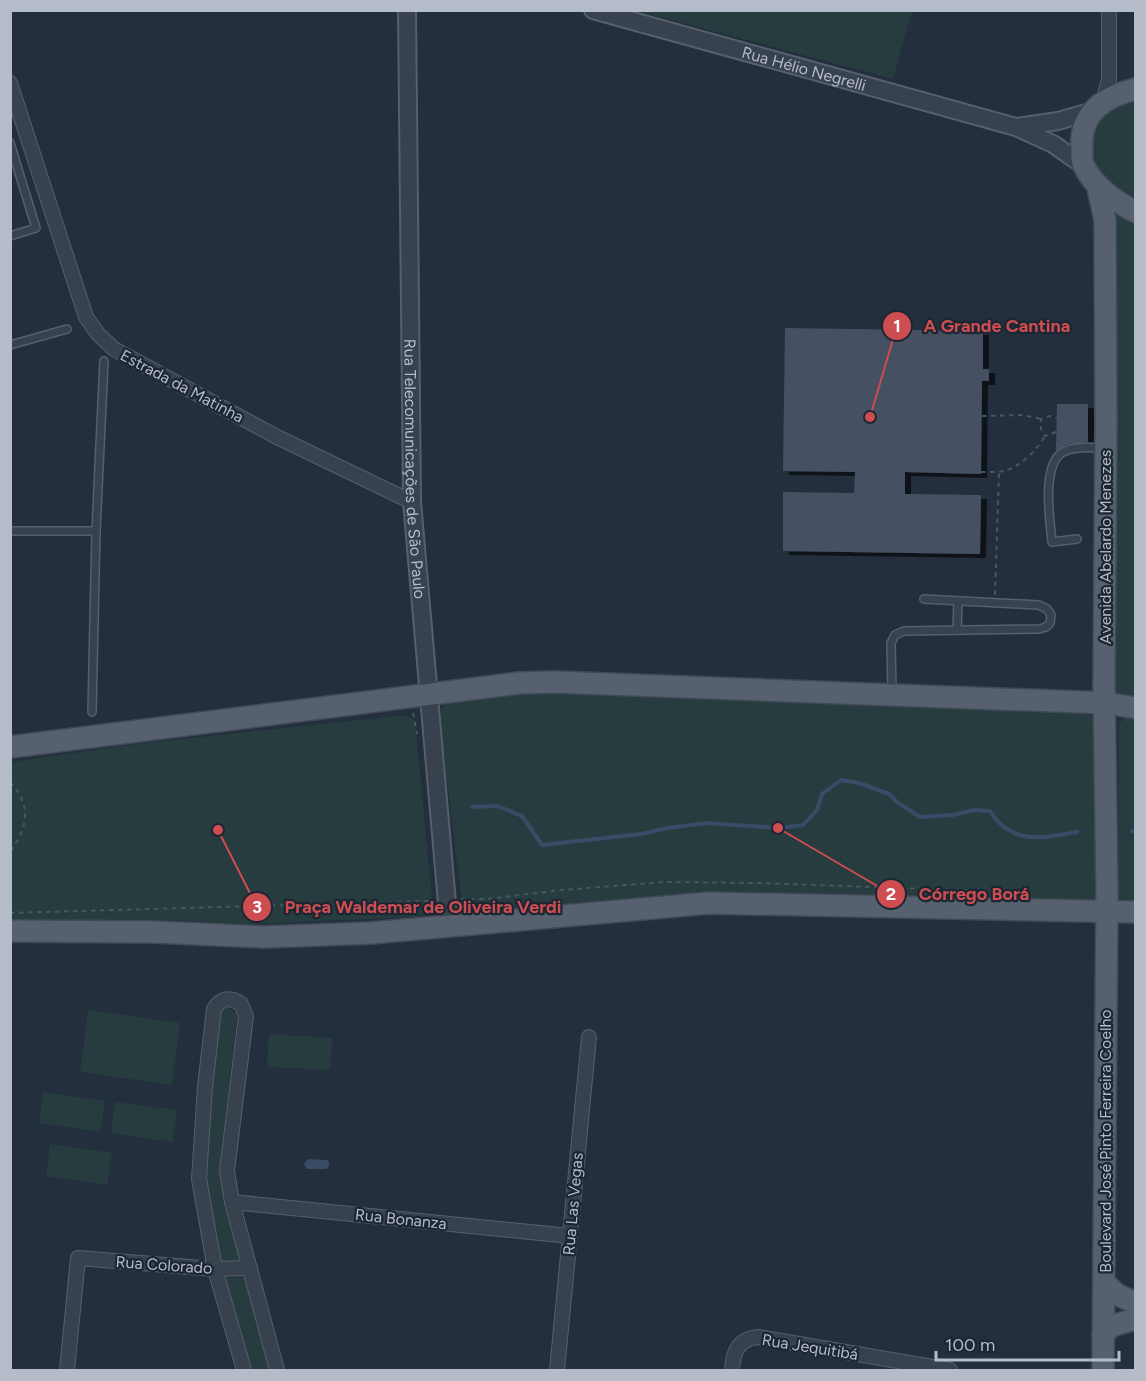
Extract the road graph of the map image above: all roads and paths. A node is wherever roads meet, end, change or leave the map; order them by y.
1 (407, 10) edge
2 (593, 10) edge
3 (1109, 10) edge
4 (10, 83) edge
5 (1136, 89) edge
6 (1098, 106) junction
7 (1016, 127) junction
8 (10, 142) edge
9 (1083, 165) junction
10 (1098, 184) junction
11 (1136, 212) edge
12 (10, 236) edge
13 (67, 329) dead end
14 (10, 345) edge
15 (104, 361) dead end
16 (982, 416) dead end
17 (1057, 418) dead end
18 (1041, 419) junction
19 (1056, 432) dead end
20 (1045, 436) junction
21 (1106, 448) junction
22 (981, 472) dead end
23 (999, 472) junction
24 (412, 502) junction
25 (10, 531) edge
26 (96, 531) junction
27 (1077, 539) dead end
28 (924, 599) dead end
29 (958, 601) junction
30 (995, 603) junction
31 (957, 630) junction
32 (428, 694) junction
33 (892, 696) junction
34 (1106, 703) junction
35 (1136, 708) edge
36 (92, 712) dead end
37 (10, 747) edge
38 (10, 782) edge
39 (10, 852) edge
40 (429, 901) dead end
41 (1106, 911) junction
42 (1136, 912) edge
43 (10, 913) edge
44 (449, 926) junction
45 (10, 932) edge
46 (589, 1037) dead end
47 (232, 1202) junction
48 (570, 1236) junction
49 (250, 1268) junction
50 (215, 1269) junction
51 (1104, 1282) junction
52 (1136, 1303) edge
53 (1136, 1319) edge
54 (1103, 1335) junction
55 (67, 1371) edge
56 (244, 1371) edge
57 (277, 1371) edge
58 (557, 1371) edge
59 (732, 1371) edge
60 (950, 1371) edge
61 (1103, 1371) edge

1 - 24 street, Rua Telecomunicações de São Paulo
2 - 7 street, Rua Hélio Negrelli
3 - 6 street
4 - 24 street, Estrada da Matinha
5 - 6 main road
6 - 7 street, Rua Hélio Negrelli
6 - 9 main road
7 - 9 street, Rua Hélio Negrelli
8 - 12 lane
9 - 10 main road
10 - 11 main road
10 - 21 main road, Avenida Abelardo Menezes
13 - 14 lane
15 - 26 lane
16 - 18 path
17 - 18 path
18 - 20 path
19 - 20 path
20 - 23 path
21 - 27 lane
21 - 34 main road, Avenida Abelardo Menezes
22 - 23 path
23 - 30 path
24 - 32 street, Rua Telecomunicações de São Paulo
25 - 26 lane
26 - 36 lane
28 - 29 lane
29 - 30 lane
29 - 31 lane
30 - 31 lane
31 - 33 lane
32 - 33 main road
32 - 37 main road
32 - 44 street, Rua Telecomunicações de São Paulo
33 - 34 main road
34 - 35 main road
34 - 41 main road, Avenida Abelardo Menezes
38 - 39 path
40 - 43 path
41 - 42 main road
41 - 44 main road
41 - 51 main road, Boulevard José Pinto Ferreira Coelho
44 - 45 main road
46 - 48 street, Rua Las Vegas
47 - 48 street, Rua Bonanza
47 - 49 street
47 - 50 street
48 - 58 street, Rua Las Vegas
49 - 50 street, Rua Colorado
49 - 57 street
50 - 55 street, Rua Colorado
50 - 56 street
51 - 52 main road
51 - 54 main road, Boulevard José Pinto Ferreira Coelho
53 - 54 main road
54 - 61 main road, Boulevard José Pinto Ferreira Coelho
59 - 60 street, Rua Jequitibá

